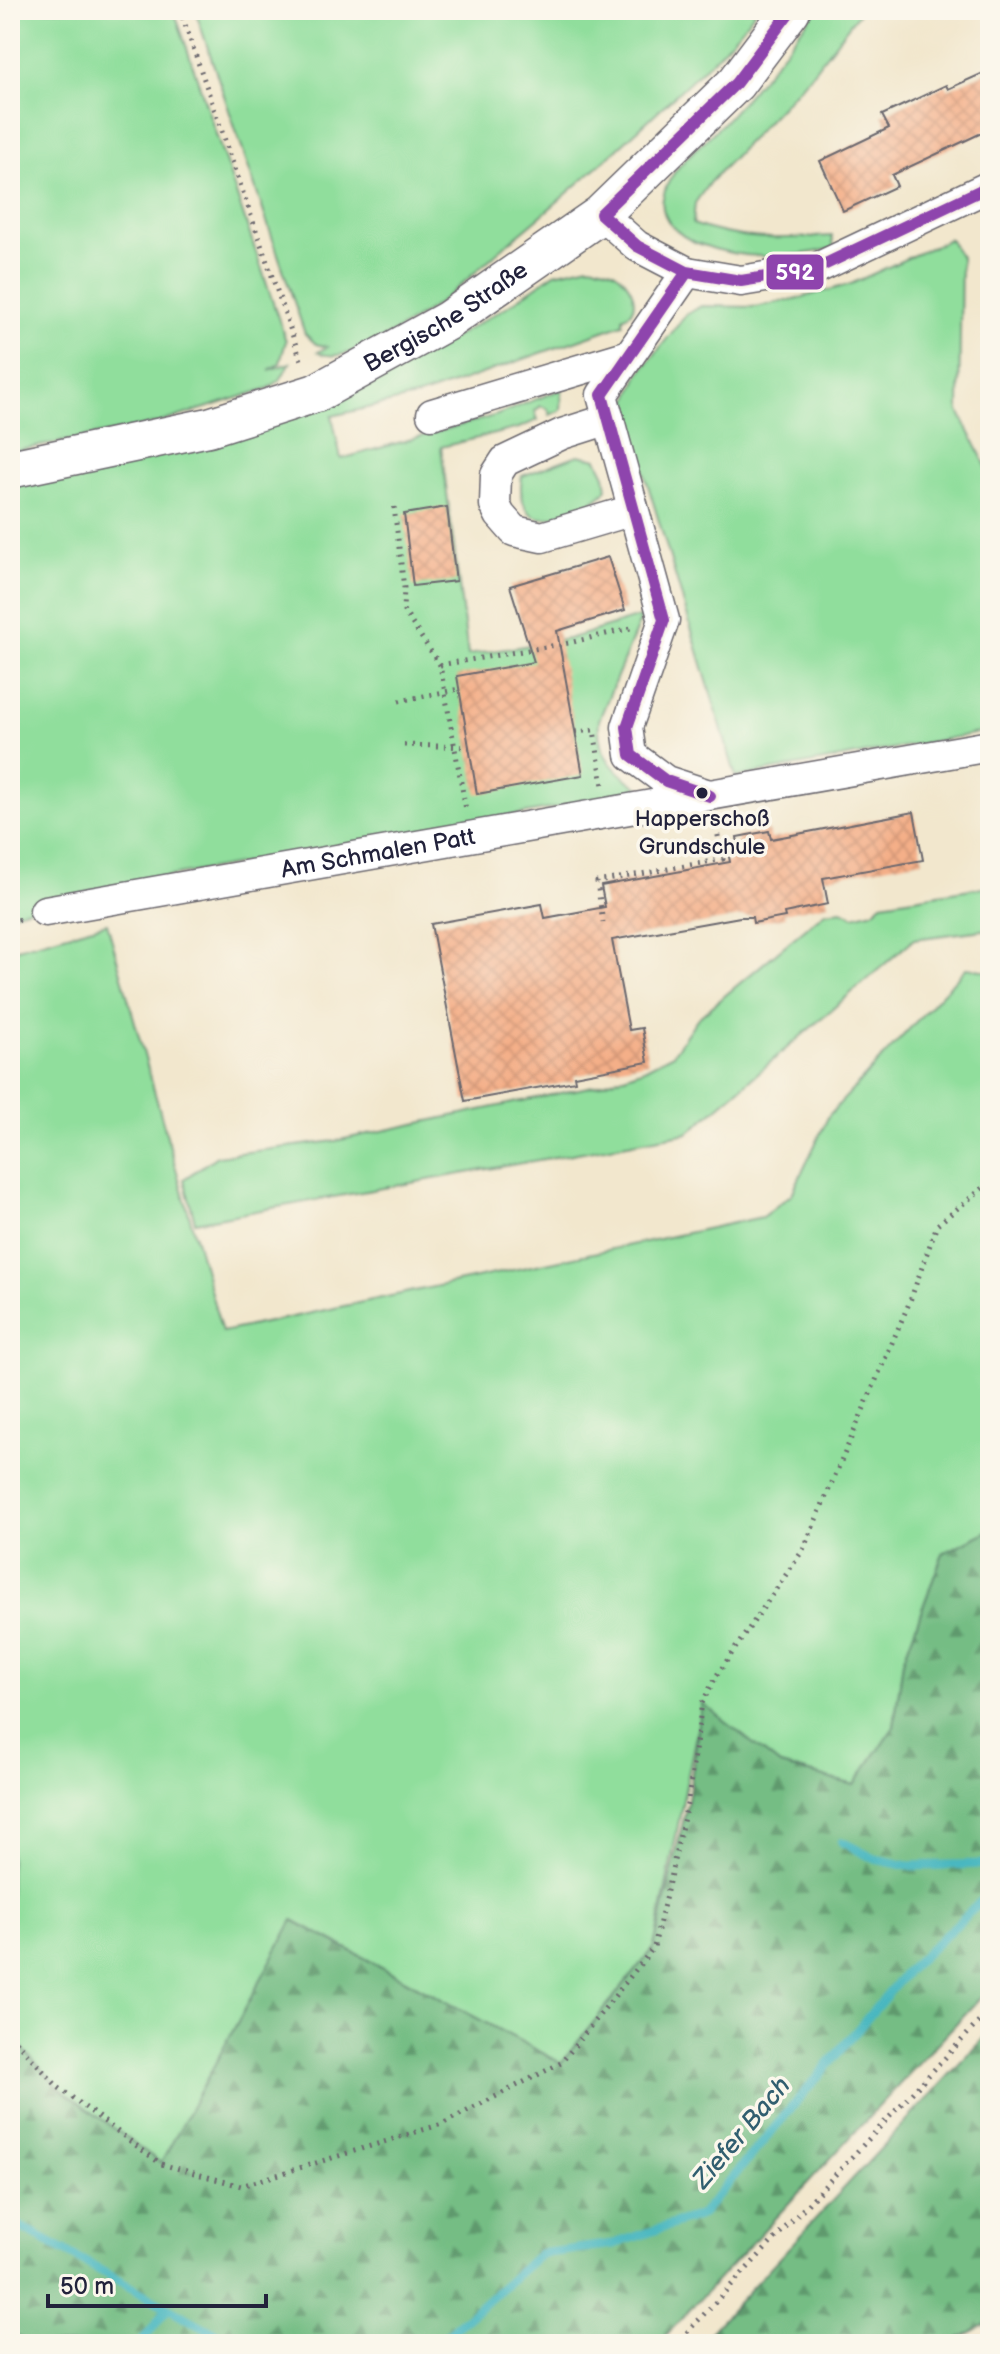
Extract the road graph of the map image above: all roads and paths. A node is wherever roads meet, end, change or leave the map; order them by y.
1 (180, 10) edge
2 (791, 10) edge
3 (990, 186) edge
4 (601, 214) junction
5 (687, 272) junction
6 (629, 355) junction
7 (316, 393) junction
8 (432, 414) dead end
9 (609, 419) junction
10 (10, 469) edge
11 (394, 507) dead end
12 (633, 510) junction
13 (664, 620) junction
14 (440, 665) junction
15 (459, 689) dead end
16 (445, 692) junction
17 (399, 701) dead end
18 (575, 732) dead end
19 (404, 745) dead end
20 (455, 746) junction
21 (990, 746) edge
22 (469, 747) dead end
23 (710, 796) junction
24 (607, 815) junction
25 (471, 839) junction
26 (45, 911) dead end
27 (603, 923) dead end
28 (990, 1188) edge
29 (990, 2010) edge
30 (10, 2035) edge
31 (990, 2334) edge
32 (676, 2344) edge
33 (970, 2344) edge

1 - 7 path
2 - 4 main road, Bergische Straße
3 - 5 street
4 - 5 street
4 - 7 main road, Bergische Straße
5 - 6 street
6 - 8 street
6 - 9 street
7 - 10 main road, Bergische Straße
9 - 12 street
9 - 12 street
11 - 14 path
12 - 13 street
13 - 14 path
13 - 23 street, Am Schmalen Patt
14 - 16 path
15 - 16 path
16 - 17 path
16 - 20 path
18 - 24 path
19 - 20 path
20 - 22 path
20 - 25 path
21 - 23 street, Am Schmalen Patt
23 - 24 street, Am Schmalen Patt
23 - 27 path
24 - 25 street, Am Schmalen Patt
25 - 26 street, Am Schmalen Patt
28 - 30 path
29 - 32 path
31 - 33 path

